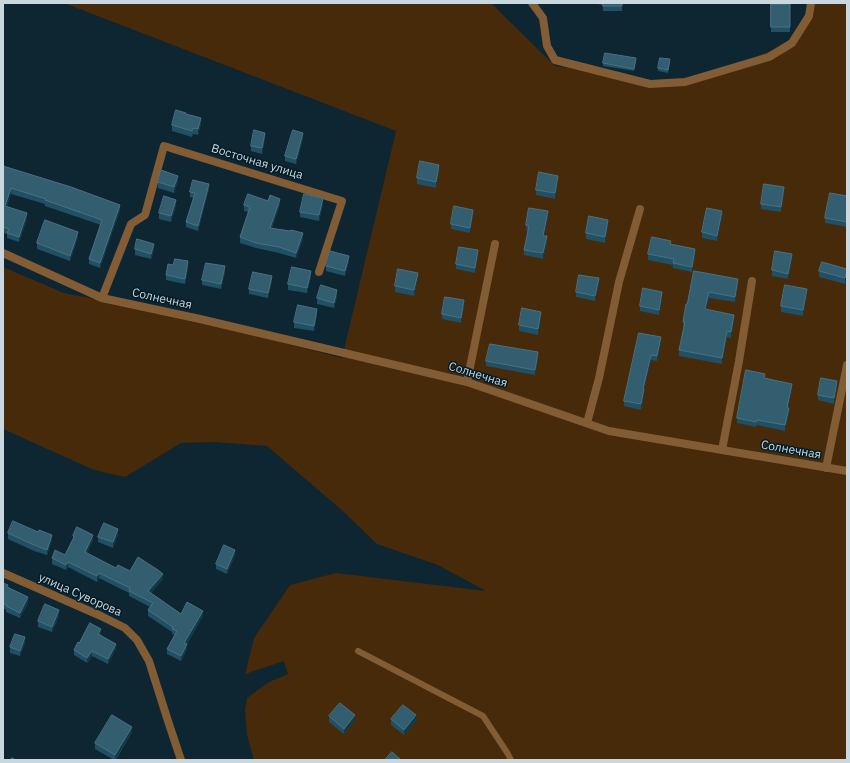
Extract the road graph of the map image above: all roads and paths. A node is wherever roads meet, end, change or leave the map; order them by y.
1 (532, 3) edge
2 (812, 3) edge
3 (640, 209) dead end
4 (495, 244) dead end
5 (3, 253) edge
6 (319, 272) dead end
7 (752, 281) dead end
8 (102, 298) junction
9 (847, 365) edge
10 (467, 382) junction
11 (587, 423) junction
12 (722, 450) junction
13 (826, 468) junction
14 (847, 471) edge
15 (3, 573) edge
16 (358, 651) dead end
17 (181, 760) edge
18 (511, 760) edge

1 - 2 street
3 - 11 street
4 - 10 street
5 - 8 street, Солнечная
6 - 8 street, Восточная улица
7 - 12 street
8 - 10 street, Солнечная
9 - 13 street
10 - 11 street, Солнечная
11 - 12 street, Солнечная
12 - 13 street, Солнечная
13 - 14 street, Солнечная
15 - 17 street, улица Суворова
16 - 18 lane

